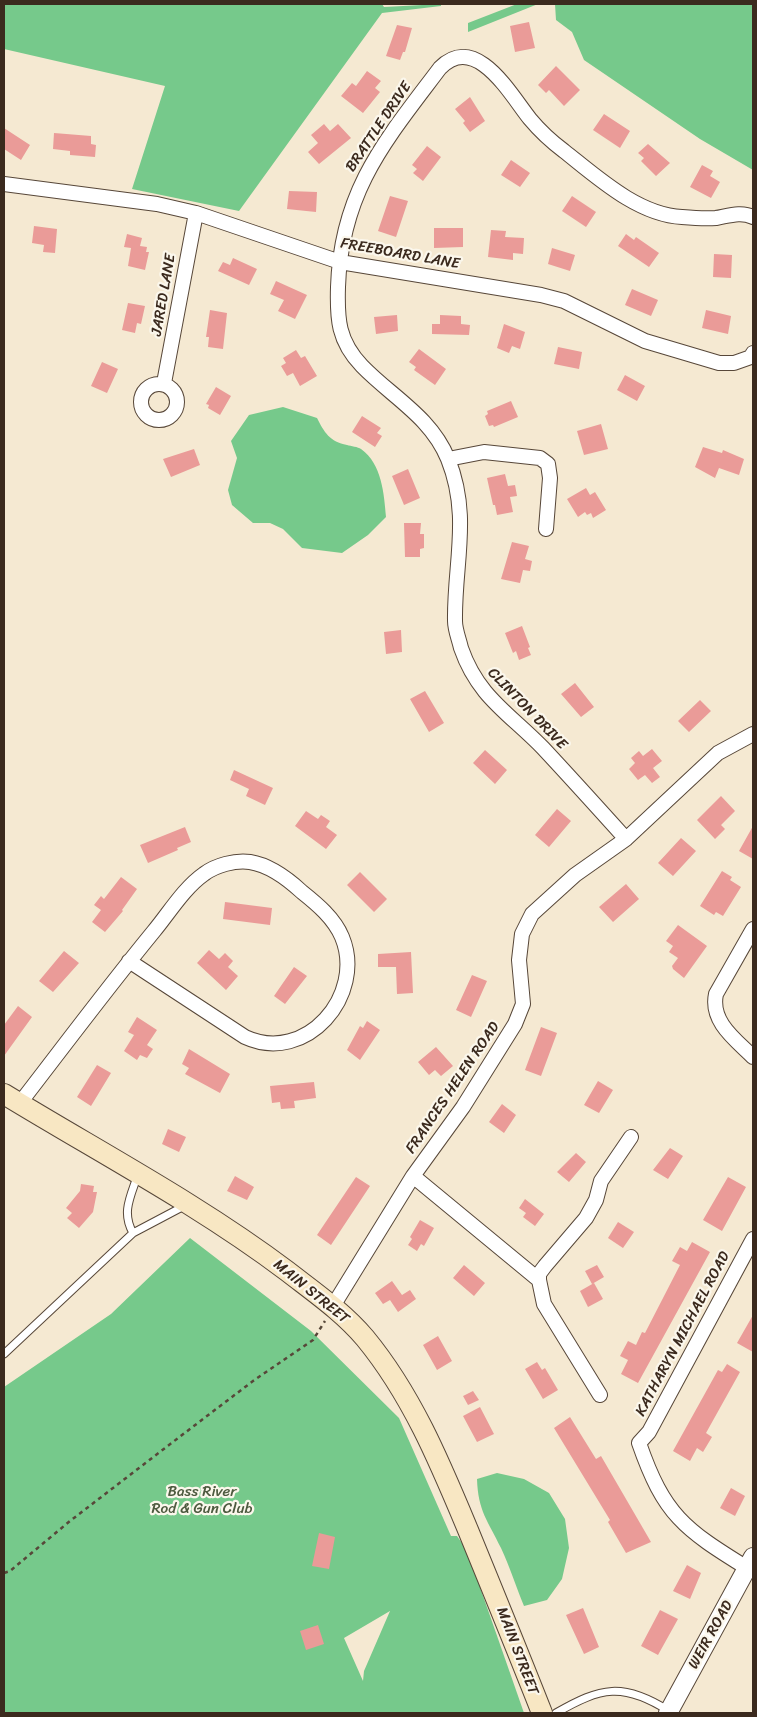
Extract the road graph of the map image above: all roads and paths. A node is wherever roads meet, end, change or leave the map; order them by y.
1 (4, 184) edge
2 (196, 213) junction
3 (753, 217) edge
4 (340, 262) junction
5 (753, 353) edge
6 (164, 383) dead end
7 (448, 459) junction
8 (546, 529) dead end
9 (753, 734) edge
10 (626, 839) junction
11 (753, 929) edge
12 (129, 961) junction
13 (753, 1057) edge
14 (12, 1098) edge
15 (631, 1137) dead end
16 (138, 1174) junction
17 (414, 1176) junction
18 (188, 1204) junction
19 (133, 1233) junction
20 (753, 1238) edge
21 (539, 1280) junction
22 (333, 1306) junction
23 (4, 1354) edge
24 (600, 1395) dead end
25 (750, 1563) edge
26 (4, 1573) edge
27 (668, 1712) edge
28 (542, 1713) edge
29 (556, 1713) edge

1 - 2 street, FREEBOARD LANE
2 - 4 street, FREEBOARD LANE
2 - 6 street, JARED LANE
3 - 4 street, BRATTLE DRIVE
4 - 5 street, FREEBOARD LANE
4 - 7 street, CLINTON DRIVE
7 - 8 street
7 - 10 street, CLINTON DRIVE
9 - 10 street, FRANCES HELEN ROAD
10 - 17 street, FRANCES HELEN ROAD
11 - 13 street
12 - 12 street
12 - 14 street
14 - 16 main road, MAIN STREET
15 - 21 street
16 - 18 main road, MAIN STREET
16 - 19 lane
17 - 21 street
17 - 22 street, FRANCES HELEN ROAD
18 - 19 lane
18 - 22 main road, MAIN STREET
19 - 23 lane
20 - 25 street, KATHARYN MICHAEL ROAD
21 - 24 street
22 - 26 path
22 - 28 main road, MAIN STREET
25 - 27 street, WEIR ROAD
27 - 29 lane

